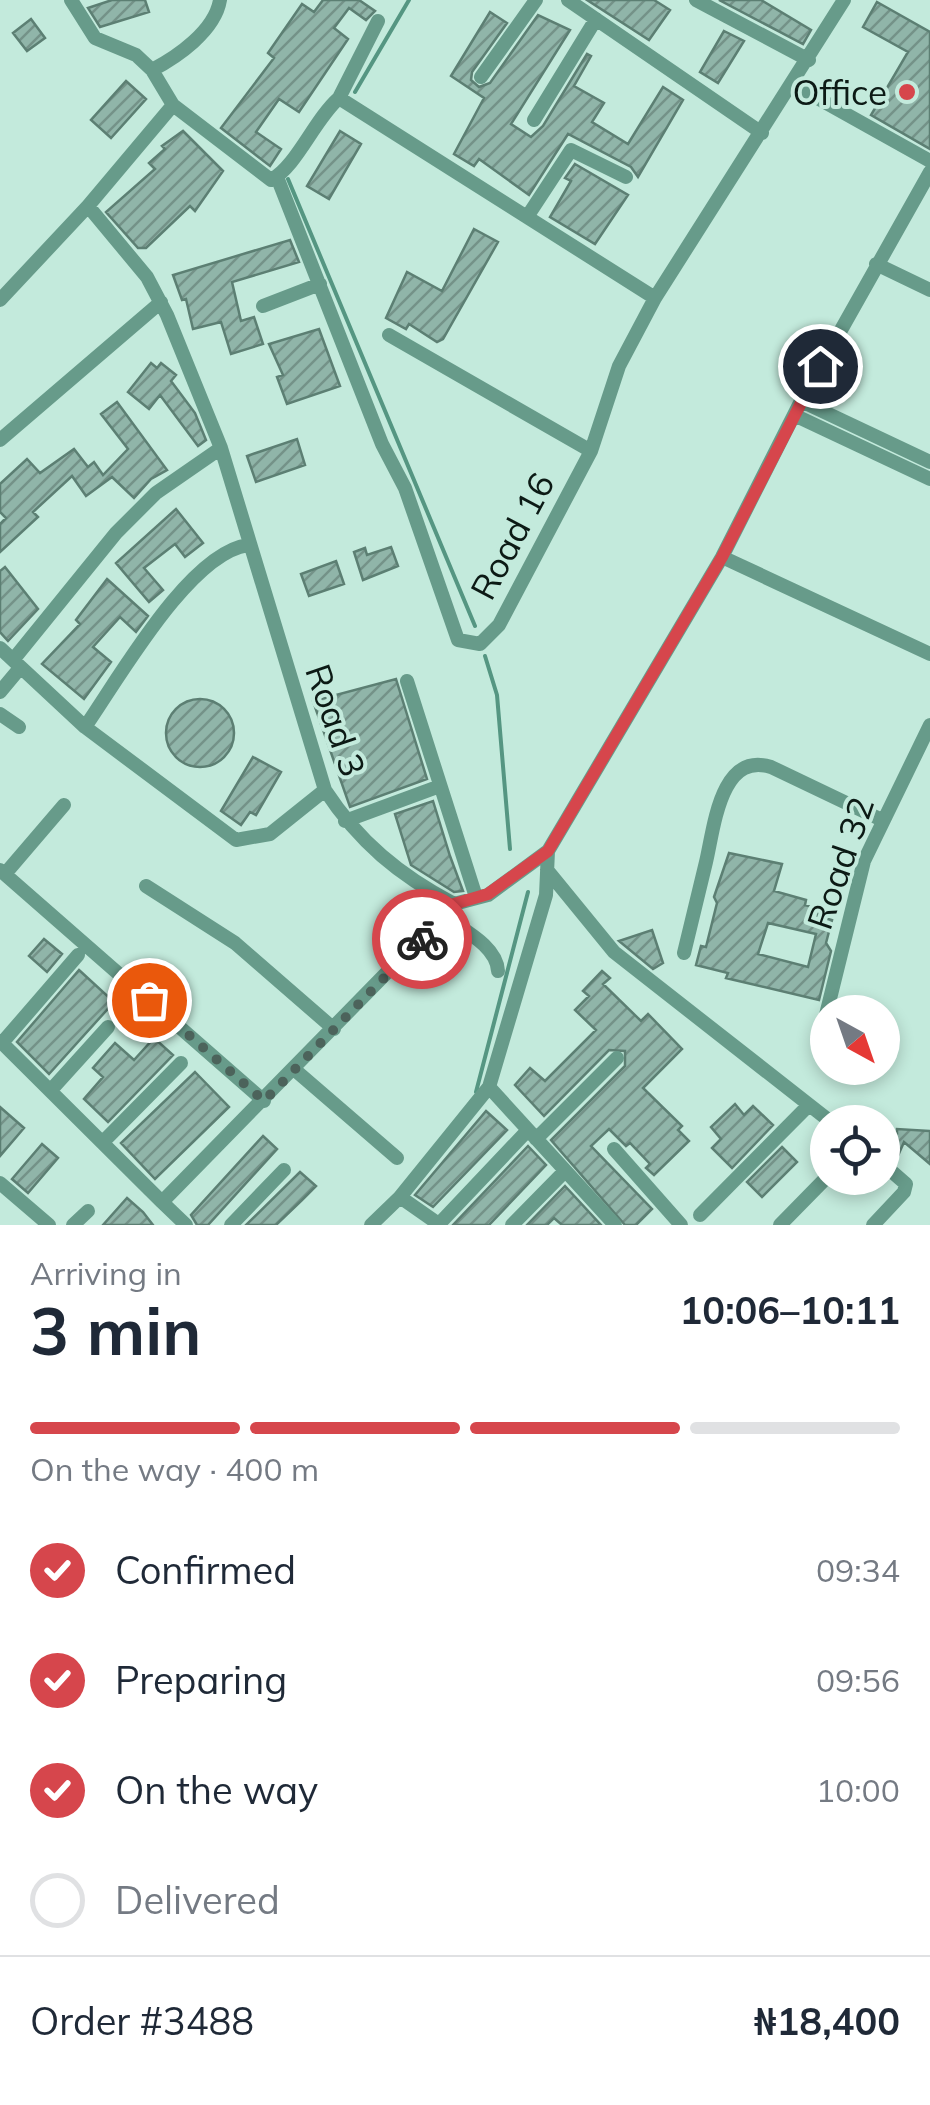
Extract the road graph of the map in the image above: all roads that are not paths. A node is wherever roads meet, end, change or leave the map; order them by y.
1 (71, 0) edge
2 (220, 0) edge
3 (536, 0) edge
4 (568, 0) edge
5 (696, 0) edge
6 (844, 0) edge
7 (596, 19) junction
8 (378, 22) dead end
9 (808, 60) junction
10 (152, 70) junction
11 (481, 77) dead end
12 (794, 85) junction
13 (339, 98) junction
14 (173, 105) junction
15 (534, 120) dead end
16 (762, 134) junction
17 (930, 161) edge
18 (930, 172) edge
19 (626, 177) dead end
20 (277, 178) junction
21 (88, 206) junction
22 (526, 217) junction
23 (876, 264) junction
24 (320, 284) junction
25 (930, 290) edge
26 (655, 298) junction
27 (0, 300) edge
28 (161, 302) junction
29 (263, 306) dead end
30 (389, 334) dead end
31 (801, 401) junction
32 (794, 415) junction
33 (0, 440) edge
34 (221, 448) junction
35 (591, 450) junction
36 (930, 462) edge
37 (930, 479) edge
38 (248, 545) junction
39 (722, 557) junction
40 (0, 648) edge
41 (930, 654) edge
42 (17, 664) junction
43 (407, 682) dead end
44 (0, 692) edge
45 (0, 714) edge
46 (930, 725) edge
47 (19, 727) dead end
48 (84, 728) junction
49 (440, 786) junction
50 (325, 790) junction
51 (64, 804) dead end
52 (882, 820) junction
53 (345, 821) junction
54 (548, 851) junction
55 (547, 870) junction
56 (3, 872) edge
57 (146, 886) dead end
58 (476, 897) junction
59 (449, 910) junction
60 (684, 953) dead end
61 (78, 955) dead end
62 (498, 971) dead end
63 (830, 995) edge
64 (108, 1028) dead end
65 (334, 1029) junction
66 (1, 1042) edge
67 (617, 1058) dead end
68 (182, 1064) dead end
69 (295, 1070) junction
70 (489, 1087) junction
71 (51, 1090) junction
72 (264, 1101) junction
73 (807, 1107) junction
74 (810, 1109) edge
75 (532, 1135) junction
76 (103, 1142) junction
77 (614, 1149) dead end
78 (398, 1158) dead end
79 (284, 1170) dead end
80 (565, 1171) junction
81 (0, 1183) edge
82 (810, 1194) edge
83 (897, 1195) edge
84 (400, 1197) junction
85 (162, 1202) junction
86 (88, 1211) dead end
87 (700, 1215) dead end
88 (49, 1225) edge
89 (73, 1225) edge
90 (186, 1225) edge
91 (231, 1225) edge
92 (371, 1225) edge
93 (439, 1225) edge
94 (512, 1225) edge
95 (615, 1225) edge
96 (681, 1225) edge
97 (780, 1225) edge
98 (873, 1225) edge

1 - 10 street
2 - 10 street
3 - 11 street
4 - 7 street
5 - 9 street
6 - 9 street, Road 16
7 - 15 street
7 - 16 street
8 - 13 street
9 - 12 street, Road 16
10 - 14 street
12 - 16 street, Road 16
12 - 17 street
13 - 20 street
13 - 22 street
14 - 20 street
14 - 21 street
16 - 26 street, Road 16
18 - 23 street
19 - 22 street
20 - 24 street, Road 16
21 - 27 street
21 - 28 street, Road 3
22 - 26 street
23 - 25 street
23 - 31 street
24 - 29 street
24 - 35 street, Road 16
26 - 35 street, Road 16
28 - 33 street
28 - 34 street, Road 3
30 - 35 street
31 - 32 street
31 - 36 street
32 - 37 street
32 - 39 street
34 - 38 street, Road 3
34 - 42 street
38 - 48 street
38 - 50 street, Road 3
39 - 41 street
39 - 54 street
40 - 42 street
42 - 44 street
42 - 48 street
43 - 49 street
45 - 47 street
46 - 52 street, Road 32
48 - 50 street
49 - 53 street
49 - 58 street
50 - 53 street, Road 3
51 - 56 street
52 - 60 street
52 - 63 street, Road 32
53 - 59 street, Road 3
54 - 55 street
54 - 58 street
55 - 70 street
55 - 73 street
56 - 72 street
57 - 65 street
58 - 59 street
59 - 62 street, Road 3
59 - 65 street
61 - 66 street
64 - 71 street
65 - 69 street
66 - 71 street
67 - 75 street
68 - 76 street
69 - 72 street
69 - 78 street
70 - 75 street
70 - 84 street
71 - 76 street
72 - 85 street
73 - 74 street
73 - 87 street
75 - 80 street
75 - 93 street
76 - 85 street
77 - 96 street
79 - 91 street
80 - 94 street
80 - 95 street
81 - 88 street
82 - 97 street
83 - 98 street
84 - 92 street
84 - 93 street
85 - 90 street
86 - 89 street

